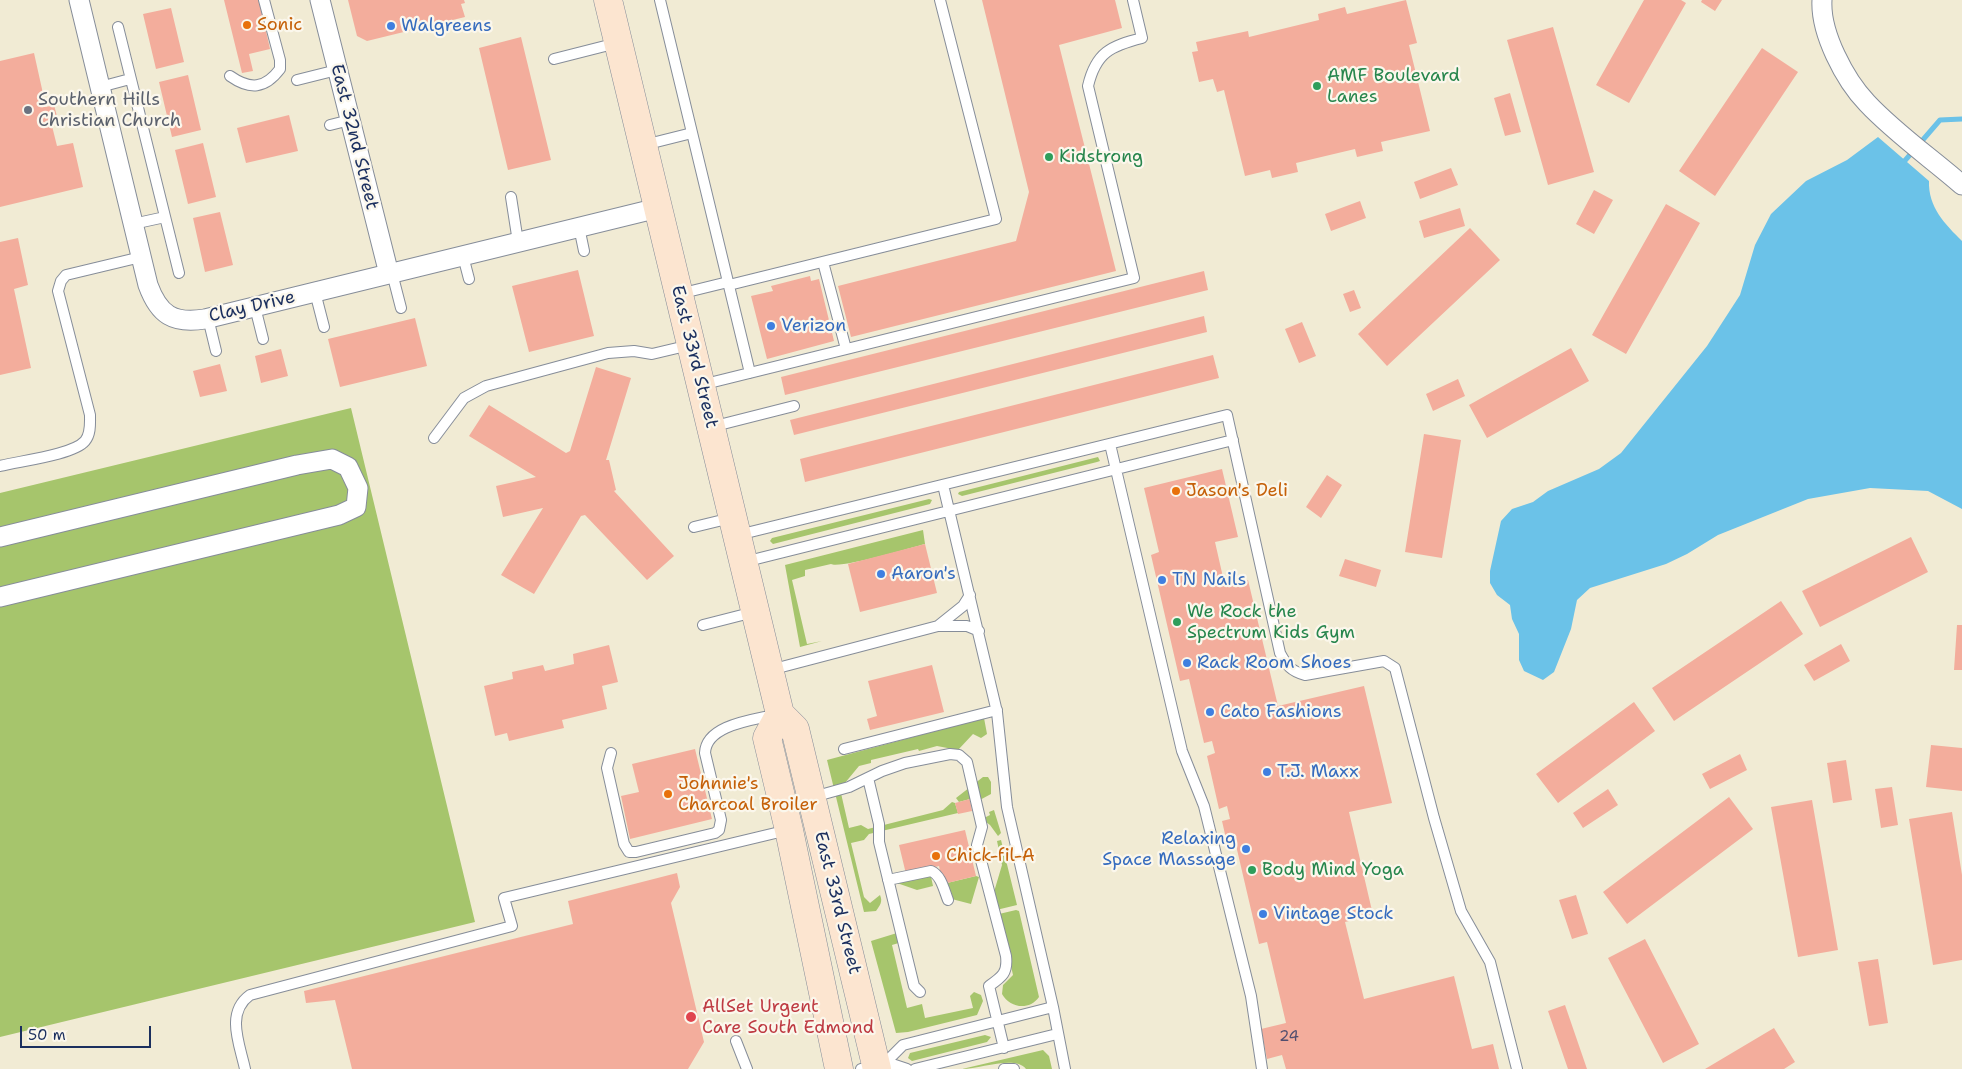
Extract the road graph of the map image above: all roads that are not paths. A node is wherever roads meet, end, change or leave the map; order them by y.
1 (79, 0) edge
2 (264, 0) edge
3 (320, 0) edge
4 (608, 0) edge
5 (660, 0) edge
6 (940, 0) edge
7 (1133, 0) edge
8 (1822, 0) edge
9 (118, 27) dead end
10 (618, 42) junction
11 (554, 59) dead end
12 (337, 70) junction
13 (230, 76) dead end
14 (130, 79) junction
15 (298, 80) dead end
16 (100, 87) junction
17 (350, 120) junction
18 (330, 125) dead end
19 (692, 133) junction
20 (643, 145) junction
21 (1962, 185) edge
22 (511, 197) dead end
23 (658, 208) junction
24 (165, 217) junction
25 (133, 224) junction
26 (579, 227) junction
27 (518, 242) junction
28 (584, 251) dead end
29 (463, 256) junction
30 (141, 257) junction
31 (824, 262) junction
32 (179, 272) dead end
33 (390, 274) junction
34 (469, 279) dead end
35 (728, 283) junction
36 (315, 292) junction
37 (678, 294) junction
38 (255, 307) junction
39 (401, 308) dead end
40 (208, 318) junction
41 (324, 326) dead end
42 (263, 339) dead end
43 (691, 345) junction
44 (846, 349) junction
45 (216, 351) dead end
46 (750, 373) junction
47 (700, 386) junction
48 (794, 406) dead end
49 (710, 427) junction
50 (434, 438) dead end
51 (1233, 440) junction
52 (1110, 444) junction
53 (0, 466) edge
54 (1116, 470) junction
55 (943, 485) junction
56 (949, 511) junction
57 (735, 526) junction
58 (694, 527) dead end
59 (0, 537) edge
60 (743, 562) junction
61 (970, 595) junction
62 (0, 597) edge
63 (755, 612) junction
64 (703, 625) dead end
65 (938, 626) junction
66 (979, 631) junction
67 (769, 670) junction
68 (997, 710) junction
69 (780, 714) junction
70 (844, 749) dead end
71 (611, 753) dead end
72 (868, 778) junction
73 (812, 798) junction
74 (789, 830) junction
75 (888, 880) junction
76 (948, 900) dead end
77 (920, 992) dead end
78 (1053, 1007) junction
79 (998, 1021) junction
80 (1057, 1034) junction
81 (736, 1041) dead end
82 (1004, 1048) junction
83 (875, 1066) edge
84 (245, 1069) edge
85 (746, 1069) edge
86 (839, 1069) edge
87 (907, 1069) edge
88 (915, 1069) edge
89 (1004, 1069) edge
90 (1014, 1069) edge
91 (1065, 1069) edge
92 (1262, 1069) edge
93 (1516, 1069) edge

1 - 16 street, Clay Drive
2 - 13 lane
3 - 12 street, East 32nd Street
4 - 10 main road, East 33rd Street
5 - 19 lane
6 - 31 lane
7 - 44 lane
8 - 21 street
9 - 14 lane
10 - 11 lane
10 - 20 main road, East 33rd Street
12 - 15 lane
12 - 17 street, East 32nd Street
14 - 16 lane
14 - 24 lane
16 - 25 street, Clay Drive
17 - 18 lane
17 - 33 street, East 32nd Street
19 - 20 lane
19 - 35 lane
20 - 23 main road, East 33rd Street
22 - 27 lane
23 - 26 street, Clay Drive
23 - 37 main road, East 33rd Street
24 - 25 lane
24 - 32 lane
25 - 30 street, Clay Drive
26 - 27 street, Clay Drive
26 - 28 lane
27 - 29 street, Clay Drive
29 - 33 street, Clay Drive
29 - 34 lane
30 - 40 street, Clay Drive
30 - 53 lane
31 - 35 lane
31 - 44 lane
33 - 36 street, Clay Drive
33 - 39 lane
35 - 37 lane
35 - 46 lane
36 - 38 street, Clay Drive
36 - 41 lane
37 - 43 main road, East 33rd Street
38 - 40 street, Clay Drive
38 - 42 lane
40 - 45 lane
43 - 47 main road, East 33rd Street
43 - 50 lane
44 - 46 lane
46 - 47 lane
47 - 49 main road, East 33rd Street
48 - 49 lane
49 - 57 main road, East 33rd Street
51 - 52 lane
51 - 54 lane
51 - 93 lane
52 - 54 lane
52 - 55 lane
54 - 56 lane
54 - 92 lane
55 - 56 lane
55 - 57 lane
56 - 60 lane
56 - 61 lane
57 - 58 lane
57 - 60 main road, East 33rd Street
59 - 62 street
60 - 63 main road, East 33rd Street
61 - 65 lane
61 - 66 lane
63 - 64 lane
63 - 67 main road, East 33rd Street
65 - 66 lane
65 - 67 lane
66 - 68 lane
67 - 69 main road, East 33rd Street
68 - 70 lane
68 - 78 lane
69 - 71 lane
69 - 73 main road, East 33rd Street
69 - 74 main road, East 33rd Street
72 - 73 lane
72 - 75 lane
72 - 79 lane
73 - 83 main road, East 33rd Street
74 - 84 lane
74 - 86 main road, East 33rd Street
75 - 76 lane
75 - 77 lane
78 - 79 lane
78 - 80 lane
79 - 82 lane
79 - 83 lane
80 - 82 lane
80 - 91 lane
81 - 85 lane
82 - 88 lane
83 - 87 lane
89 - 90 lane

